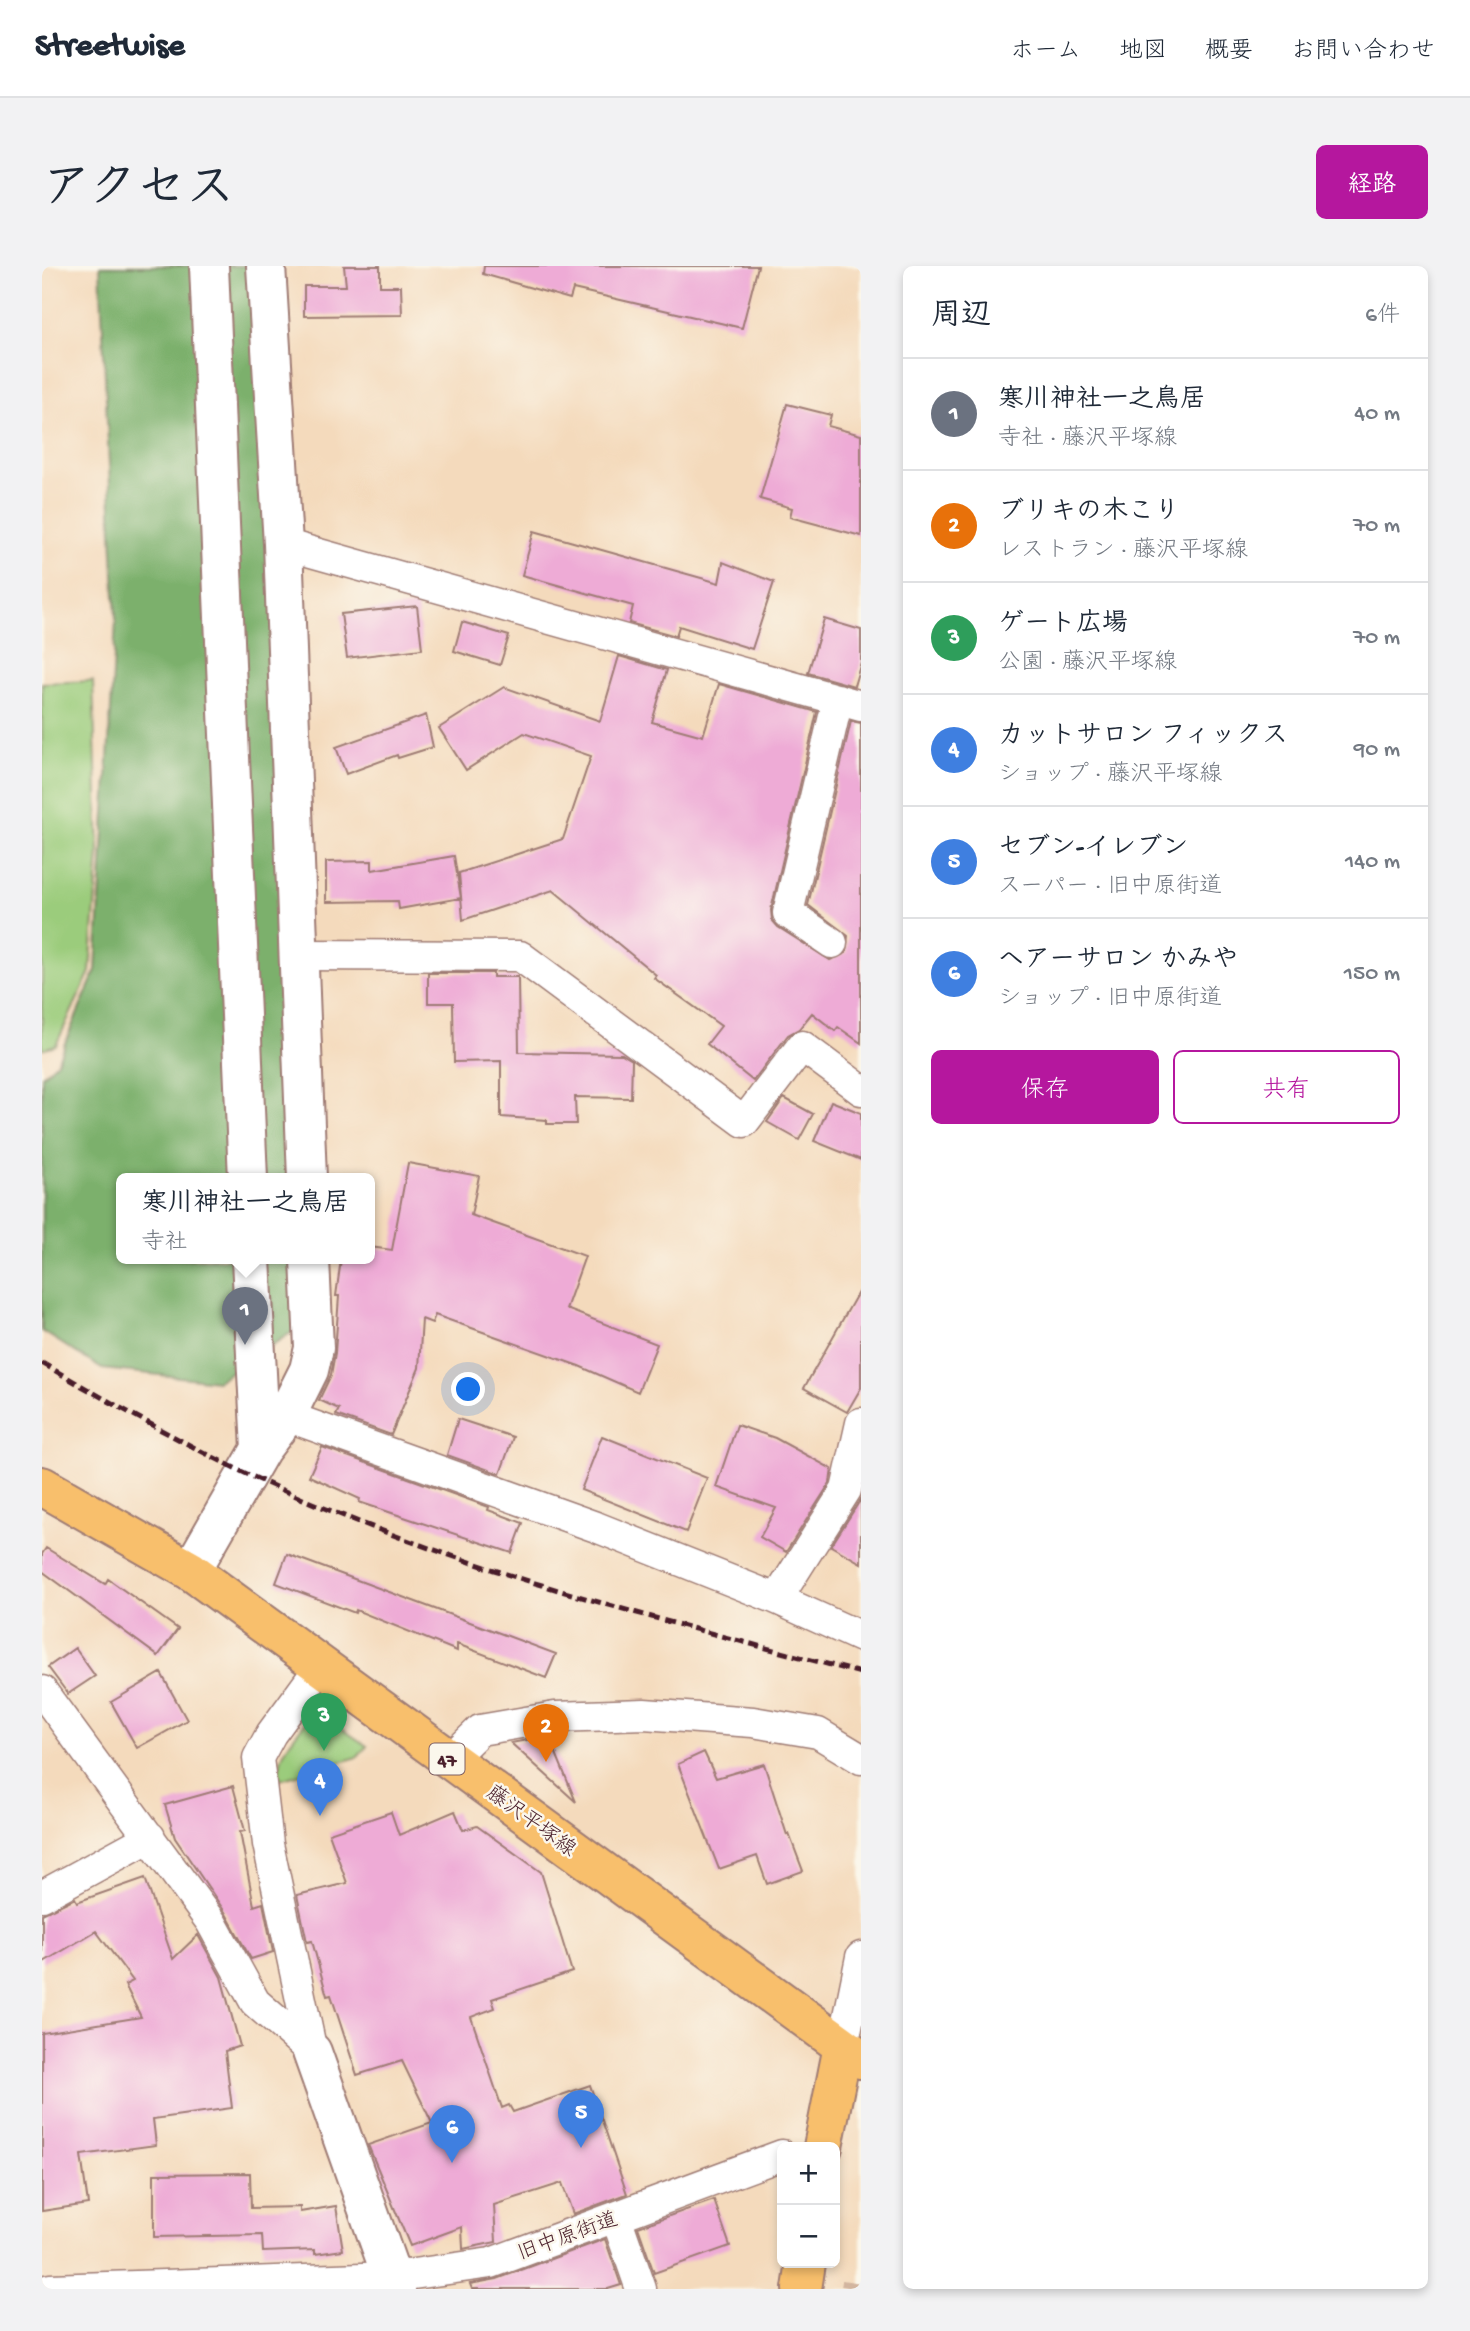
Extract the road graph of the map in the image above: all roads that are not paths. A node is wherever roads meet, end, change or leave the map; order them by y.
1 (209, 266) edge
2 (266, 266) edge
3 (283, 544) junction
4 (849, 703) edge
5 (832, 943) dead end
6 (298, 955) junction
7 (861, 1090) edge
8 (248, 1173) edge
9 (307, 1173) edge
10 (251, 1264) edge
11 (310, 1264) edge
12 (309, 1370) junction
13 (258, 1371) junction
14 (286, 1416) junction
15 (861, 1423) edge
16 (261, 1449) junction
17 (42, 1486) edge
18 (191, 1571) junction
19 (777, 1599) junction
20 (861, 1637) edge
21 (320, 1667) junction
22 (42, 1691) edge
23 (861, 1759) edge
24 (449, 1760) junction
25 (150, 1837) junction
26 (42, 1896) edge
27 (861, 1957) edge
28 (312, 2052) junction
29 (852, 2052) edge
30 (818, 2142) edge
31 (777, 2157) edge
32 (616, 2217) junction
33 (805, 2268) edge
34 (394, 2283) edge
35 (50, 2289) edge
36 (641, 2289) edge
37 (802, 2289) edge

1 - 8 street
2 - 3 street
3 - 4 street
3 - 6 street
4 - 5 street
6 - 7 street
6 - 9 street
10 - 13 street
11 - 12 street
12 - 13 street
12 - 14 street
13 - 16 street
14 - 16 street
14 - 19 street
15 - 19 street
16 - 18 street
17 - 18 main road, 藤沢平塚線 / 47
18 - 21 main road, 藤沢平塚線 / 47
19 - 20 street
21 - 24 main road, 藤沢平塚線 / 47
21 - 28 street
22 - 25 street
23 - 24 street
24 - 29 main road, 藤沢平塚線 / 47
25 - 26 street
25 - 28 street
27 - 29 street
28 - 34 street
29 - 30 main road
31 - 32 street, 旧中原街道
32 - 34 street, 旧中原街道
32 - 36 street
33 - 37 main road
34 - 35 street, 旧中原街道

